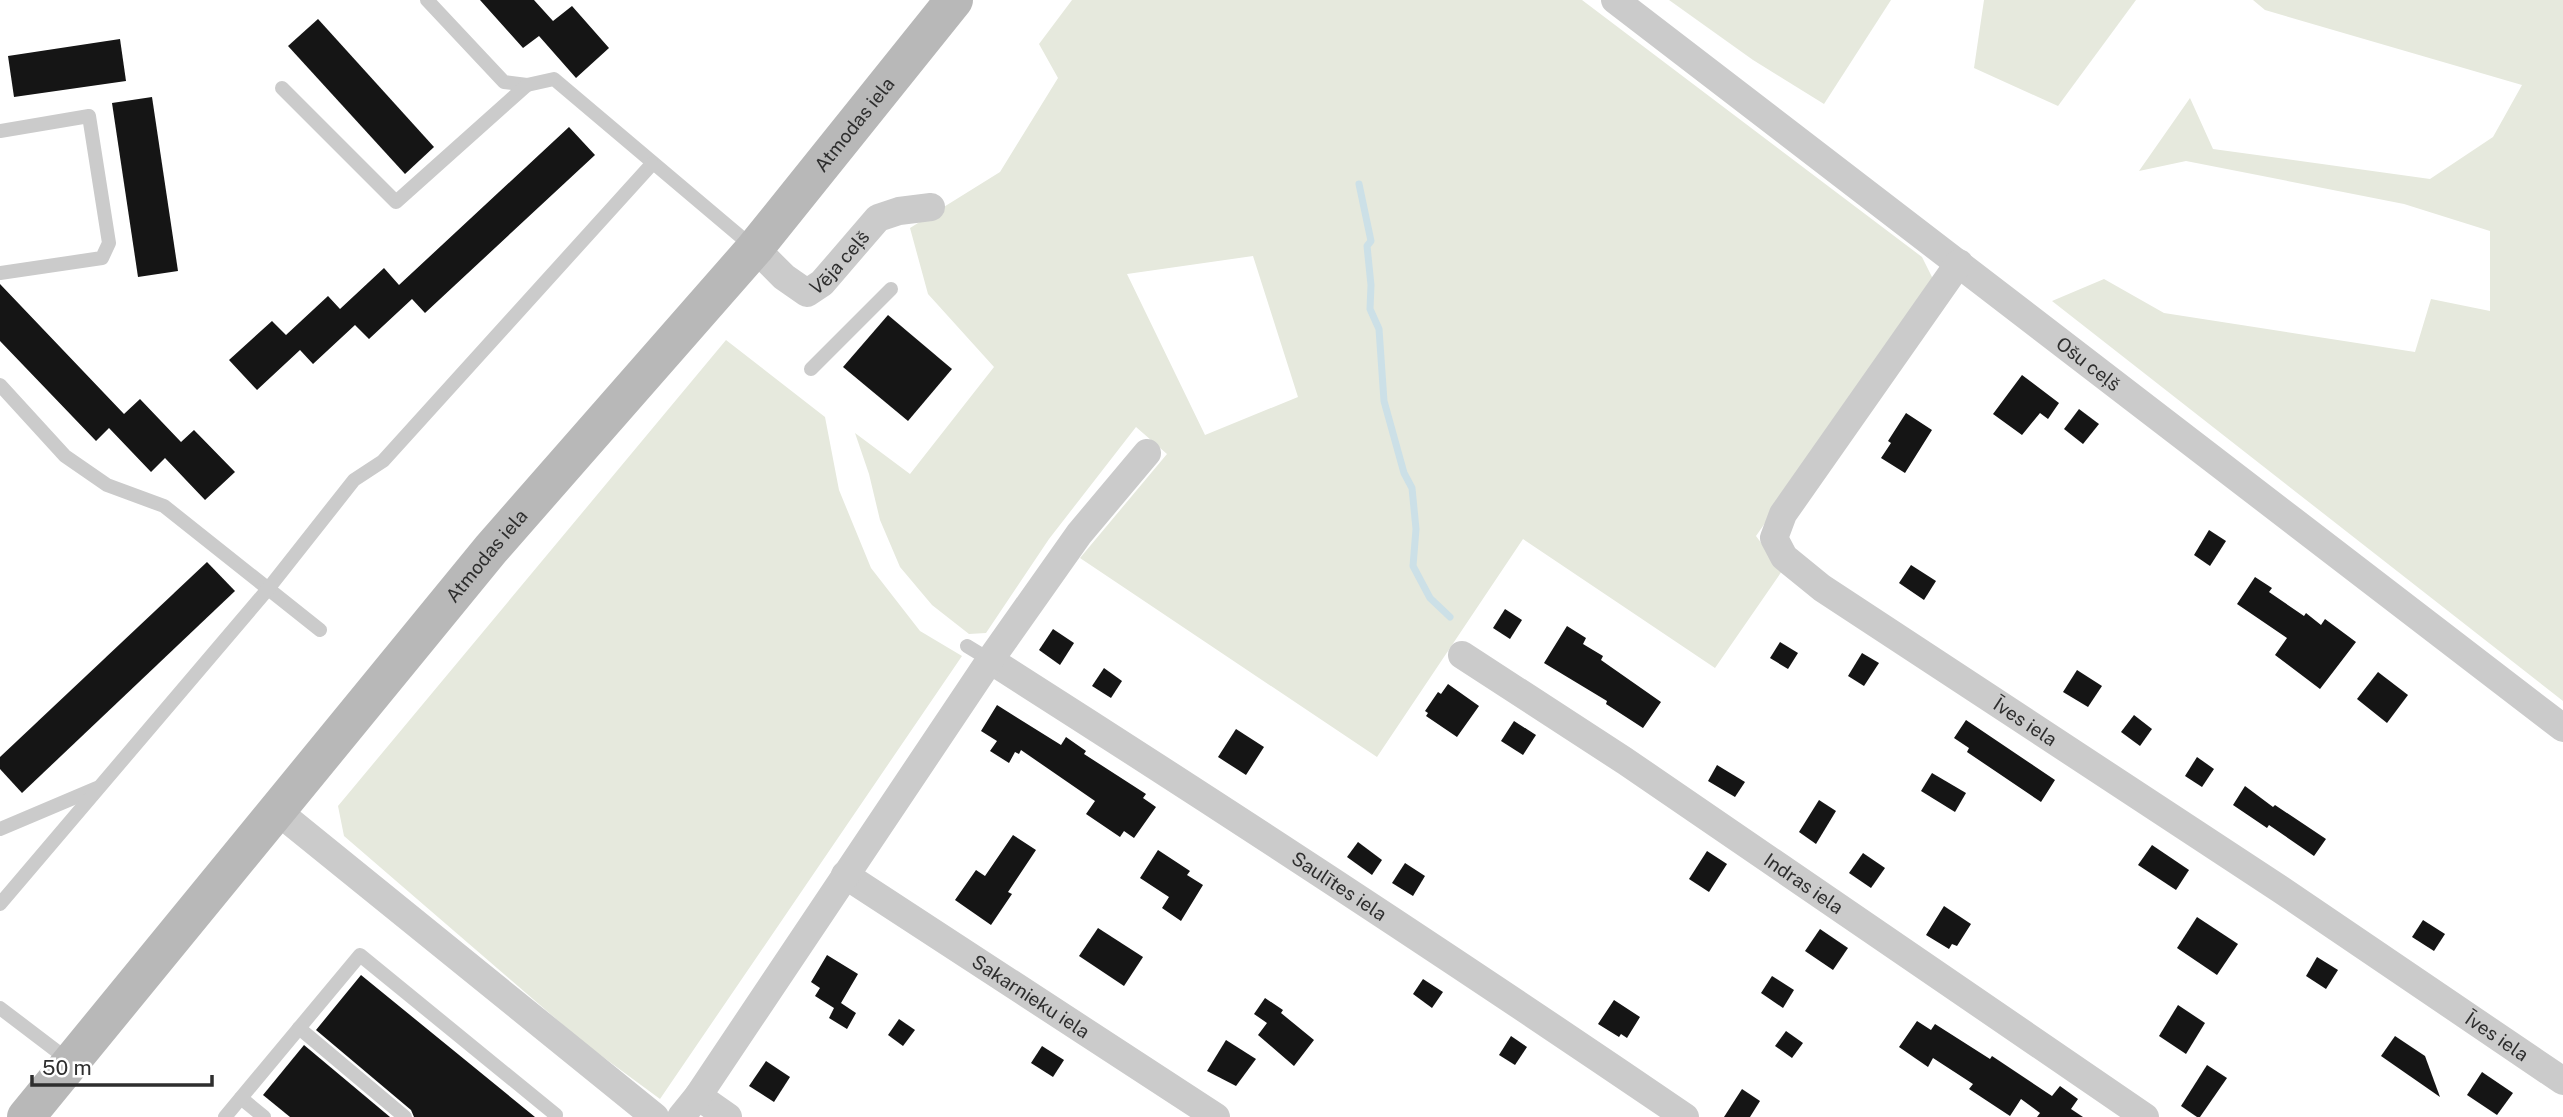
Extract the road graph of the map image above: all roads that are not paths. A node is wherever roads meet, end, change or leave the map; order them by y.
1 (427, 0) edge
2 (954, 0) edge
3 (1615, 0) edge
4 (527, 85) junction
5 (282, 88) dead end
6 (0, 131) edge
7 (652, 164) junction
8 (931, 207) dead end
9 (755, 248) junction
10 (1959, 263) junction
11 (0, 273) edge
12 (891, 289) dead end
13 (811, 369) dead end
14 (0, 385) edge
15 (1147, 453) dead end
16 (268, 589) junction
17 (320, 630) dead end
18 (979, 653) junction
19 (1462, 654) dead end
20 (2563, 728) edge
21 (102, 787) junction
22 (276, 810) junction
23 (0, 828) edge
24 (845, 875) junction
25 (0, 904) edge
26 (0, 1008) edge
27 (299, 1028) junction
28 (72, 1063) junction
29 (2563, 1081) edge
30 (241, 1098) junction
31 (689, 1107) edge
32 (26, 1117) edge
33 (225, 1117) edge
34 (264, 1117) edge
35 (405, 1117) edge
36 (554, 1117) edge
37 (654, 1117) edge
38 (728, 1117) edge
39 (1216, 1117) edge
40 (1685, 1117) edge
41 (2144, 1117) edge

1 - 4 lane
2 - 9 main road, Atmodas iela
3 - 10 street, Ošu ceļš
4 - 5 lane
4 - 7 lane
6 - 11 lane
7 - 9 lane
7 - 16 lane
8 - 9 street, Vēja ceļš
9 - 22 main road, Atmodas iela
10 - 20 street, Ošu ceļš
10 - 29 street, Īves iela
12 - 13 lane
14 - 16 lane
15 - 18 street
16 - 17 lane
16 - 21 lane
18 - 24 street
18 - 40 street, Saulītes iela
19 - 41 street, Indras iela
21 - 23 lane
21 - 25 lane
22 - 28 main road, Atmodas iela
22 - 37 street
24 - 31 street
24 - 39 street, Sakarnieku iela
26 - 28 lane
27 - 30 lane
27 - 35 lane
27 - 36 lane
28 - 32 main road, Atmodas iela
30 - 33 lane
30 - 34 lane
31 - 38 street

